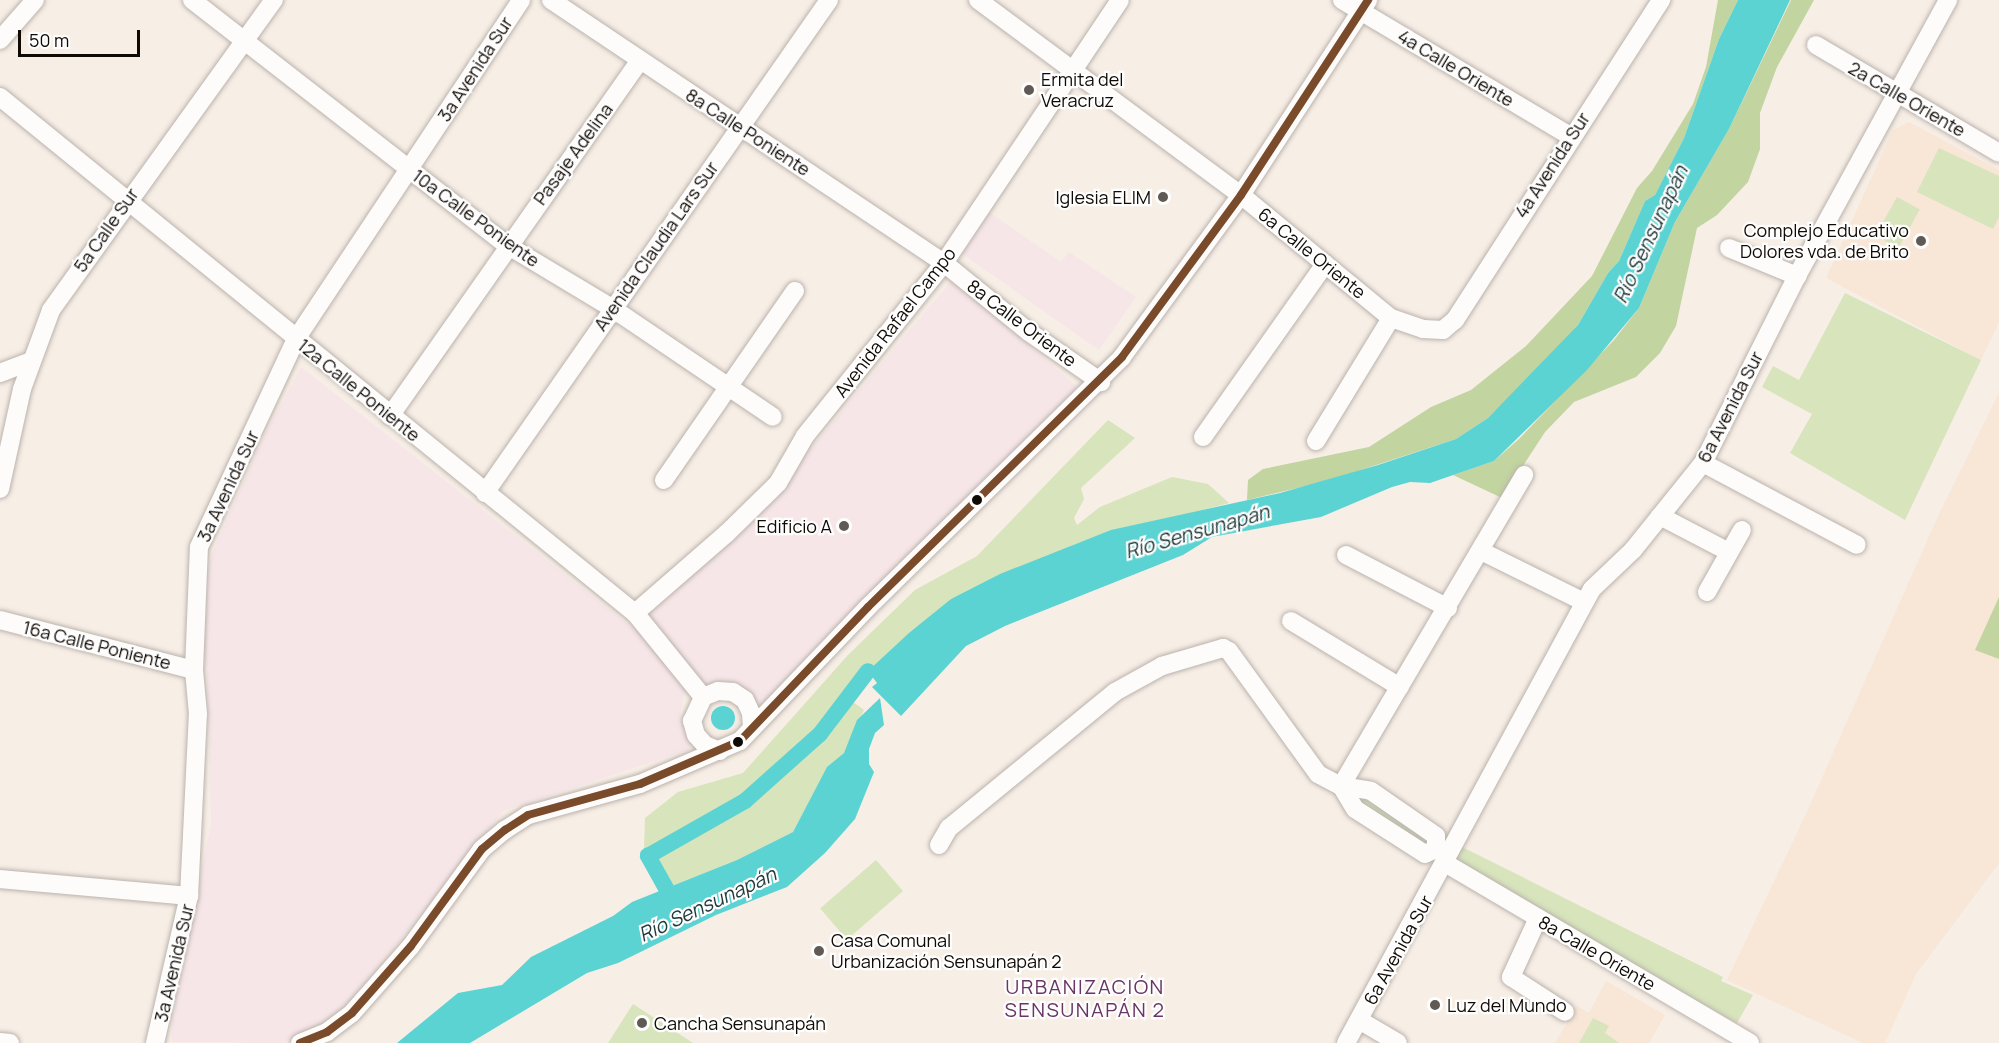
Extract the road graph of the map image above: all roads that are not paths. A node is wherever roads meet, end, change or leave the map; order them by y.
1 (35, 0) edge
2 (192, 0) edge
3 (274, 0) edge
4 (521, 0) edge
5 (551, 0) edge
6 (829, 0) edge
7 (978, 0) edge
8 (1120, 0) edge
9 (1342, 0) edge
10 (1661, 0) edge
11 (1948, 0) edge
12 (1364, 6) edge
13 (0, 40) edge
14 (243, 41) junction
15 (1816, 45) dead end
16 (639, 62) junction
17 (1074, 69) junction
18 (1896, 94) junction
19 (0, 97) edge
20 (740, 125) junction
21 (1570, 136) junction
22 (1999, 153) edge
23 (409, 168) junction
24 (1241, 195) junction
25 (126, 200) junction
26 (507, 245) junction
27 (1730, 248) dead end
28 (944, 263) junction
29 (1325, 264) junction
30 (1797, 276) junction
31 (795, 291) dead end
32 (612, 308) junction
33 (1391, 318) junction
34 (1443, 330) joint
35 (296, 339) junction
36 (29, 362) junction
37 (0, 373) edge
38 (1101, 381) junction
39 (730, 389) junction
40 (390, 416) junction
41 (773, 417) dead end
42 (1203, 437) dead end
43 (1316, 441) dead end
44 (1703, 463) junction
45 (1524, 474) dead end
46 (664, 480) dead end
47 (0, 489) edge
48 (485, 493) junction
49 (1660, 516) junction
50 (1742, 530) dead end
51 (1857, 545) dead end
52 (1481, 550) junction
53 (1729, 552) junction
54 (1346, 555) dead end
55 (1707, 592) dead end
56 (1584, 602) junction
57 (1448, 608) junction
58 (635, 613) junction
59 (0, 620) edge
60 (1291, 621) dead end
61 (194, 670) junction
62 (1400, 687) junction
63 (703, 697) junction
64 (752, 727) junction
65 (720, 751) junction
66 (1341, 786) junction
67 (939, 845) dead end
68 (1443, 856) junction
69 (0, 879) edge
70 (189, 897) junction
71 (1538, 918) junction
72 (1566, 1012) dead end
73 (1359, 1020) junction
74 (0, 1042) edge
75 (10, 1043) edge
76 (155, 1043) edge
77 (300, 1043) edge
78 (1346, 1043) edge
79 (1398, 1043) edge
80 (1750, 1043) edge

1 - 13 street
2 - 14 street, 10a Calle Poniente
3 - 14 street, 5a Calle Sur
4 - 23 street, 3a Avenida Sur
5 - 16 street, 8a Calle Poniente
6 - 20 street, Avenida Claudia Lars Sur
7 - 17 street, 6a Calle Oriente
8 - 17 street, Avenida Rafael Campo
9 - 12 street, 4a Calle Oriente
10 - 21 street, 4a Avenida Sur
11 - 18 street, 6a Avenida Sur
12 - 21 street, 4a Calle Oriente
12 - 24 street
14 - 23 street, 10a Calle Poniente
14 - 25 street, 5a Calle Sur
15 - 18 street, 2a Calle Oriente
16 - 20 street, 8a Calle Poniente
16 - 26 street, Pasaje Adelina
17 - 24 street, 6a Calle Oriente
17 - 28 street, Avenida Rafael Campo
18 - 22 street, 2a Calle Oriente
18 - 30 street, 6a Avenida Sur
19 - 25 street, 12a Calle Poniente
20 - 28 street, 8a Calle Poniente
20 - 32 street, Avenida Claudia Lars Sur
21 - 34 street, 4a Avenida Sur
23 - 26 street, 10a Calle Poniente
23 - 35 street, 3a Avenida Sur
24 - 29 street, 6a Calle Oriente
24 - 38 street
25 - 35 street, 12a Calle Poniente
25 - 36 street, 5a Calle Sur
26 - 32 street, 10a Calle Poniente
26 - 40 street, Pasaje Adelina
27 - 30 street
28 - 38 street, 8a Calle Oriente
28 - 58 street, Avenida Rafael Campo
29 - 33 street, 6a Calle Oriente
29 - 42 street
30 - 44 street, 6a Avenida Sur
31 - 39 street
32 - 39 street, 10a Calle Poniente
32 - 48 street, Avenida Claudia Lars Sur
33 - 34 street, 6a Calle Oriente
33 - 43 street
35 - 40 street, 12a Calle Poniente
35 - 61 street, 3a Avenida Sur
36 - 37 street
36 - 47 street, 5a Calle Sur
38 - 64 street
39 - 41 street, 10a Calle Poniente
39 - 46 street
40 - 48 street, 12a Calle Poniente
44 - 49 street, 6a Avenida Sur
44 - 51 street
45 - 52 street
48 - 58 street, 12a Calle Poniente
49 - 53 street
49 - 56 street, 6a Avenida Sur
50 - 53 street
52 - 56 street
52 - 57 street
53 - 55 street
54 - 57 street
56 - 68 street, 6a Avenida Sur
57 - 62 street
58 - 63 street, 12a Calle Poniente
59 - 61 street, 16a Calle Poniente
60 - 62 street
61 - 70 street, 3a Avenida Sur
62 - 66 street
63 - 64 street
63 - 65 street
64 - 65 street
65 - 77 street
66 - 67 street, 8a Calle Oriente
66 - 68 street, 8a Calle Oriente
68 - 71 street, 8a Calle Oriente
68 - 73 street, 6a Avenida Sur
69 - 70 street
70 - 76 street, 3a Avenida Sur
71 - 72 street
71 - 80 street, 8a Calle Oriente
73 - 78 street, 6a Avenida Sur
73 - 79 street
74 - 75 street

